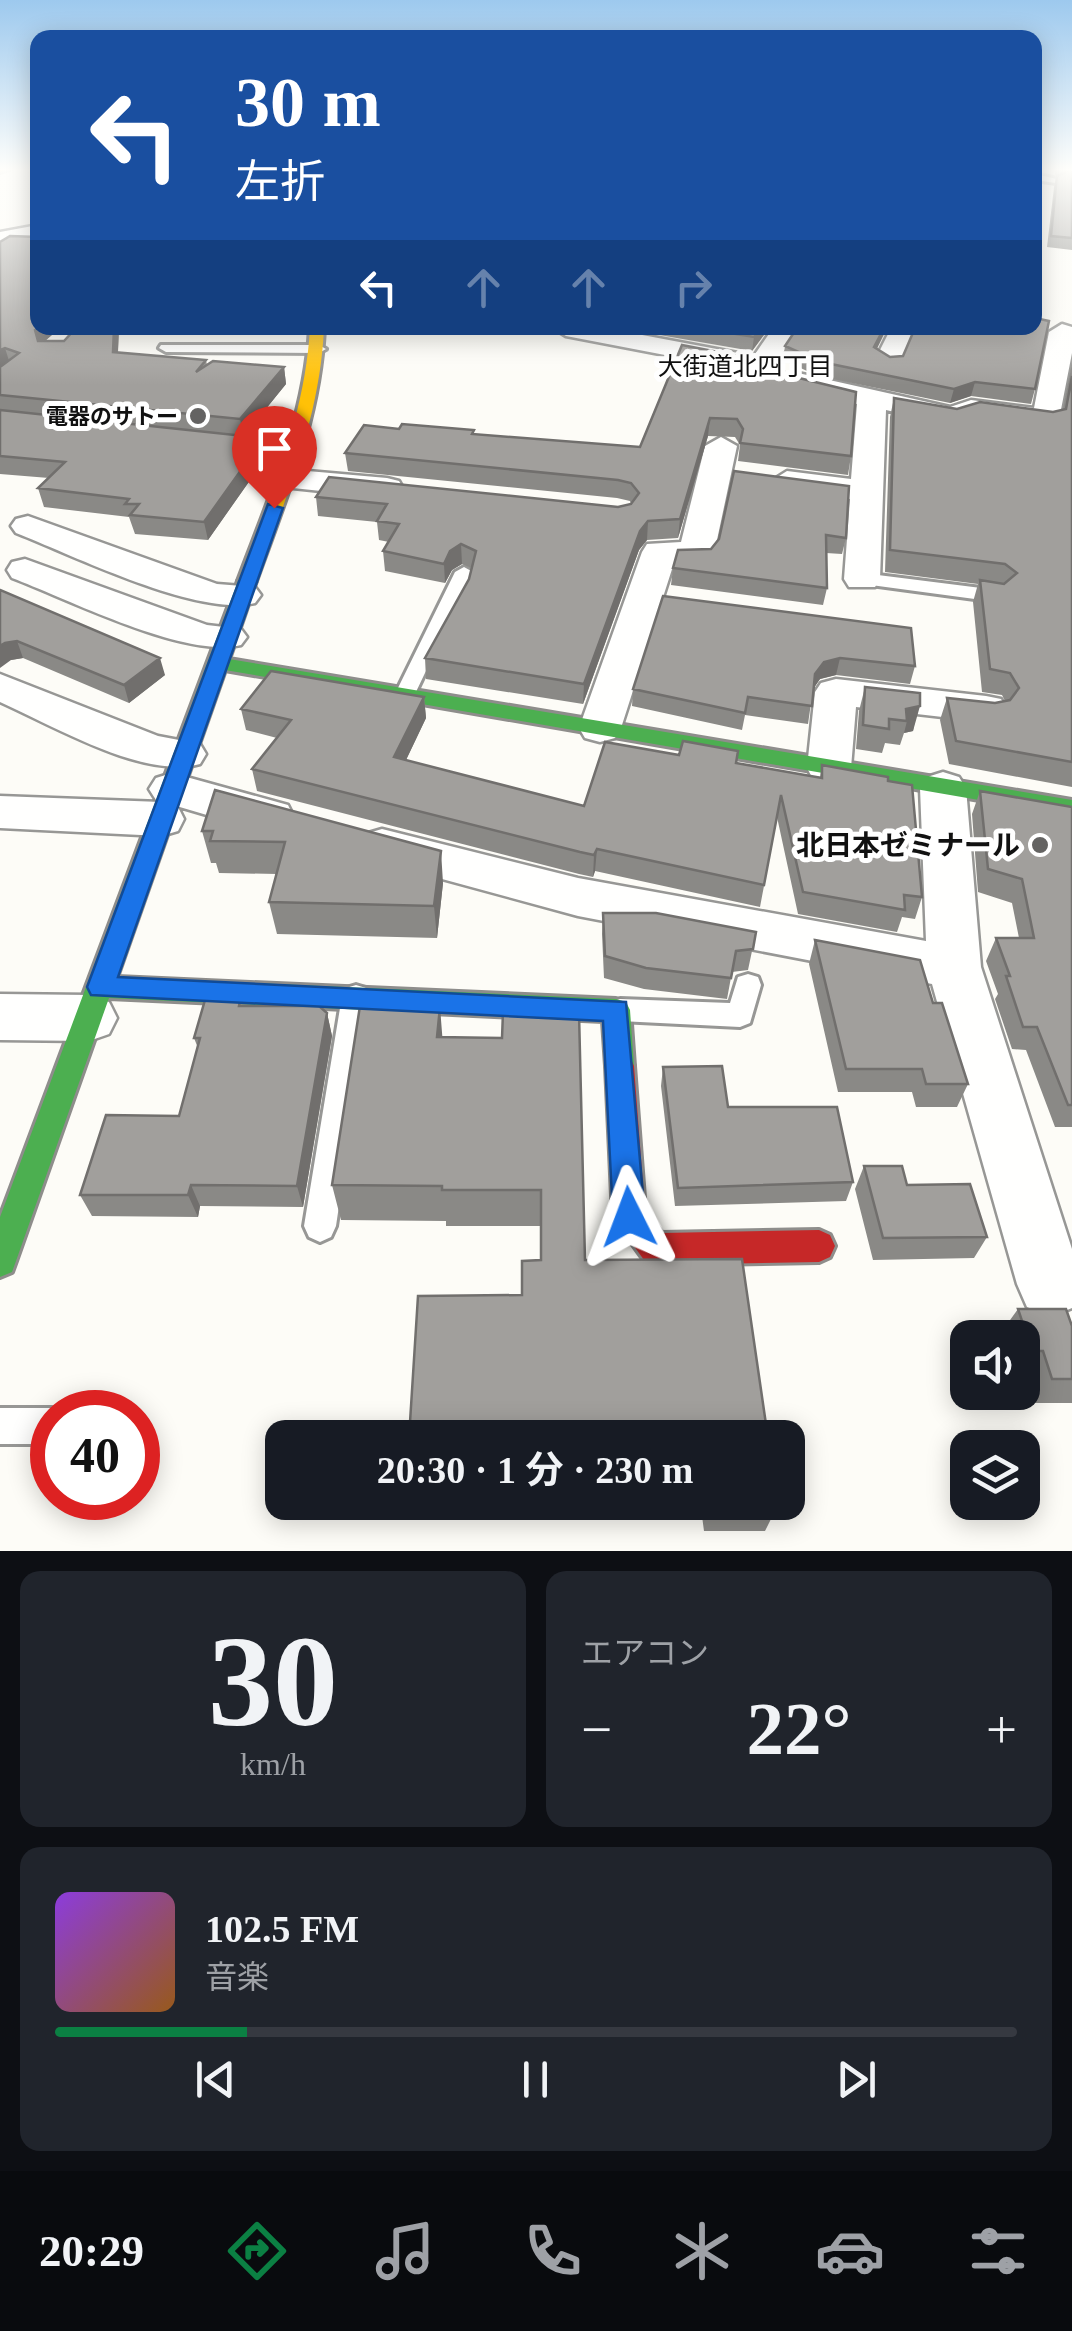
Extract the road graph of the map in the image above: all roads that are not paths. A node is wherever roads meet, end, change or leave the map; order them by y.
1 (1056, 330) edge
2 (175, 335) edge
3 (603, 335) edge
4 (781, 335) edge
5 (901, 335) edge
6 (318, 338) edge
7 (889, 360) edge
8 (761, 365) junction
9 (1062, 394) edge
10 (872, 402) junction
11 (286, 459) junction
12 (418, 491) edge
13 (867, 491) junction
14 (28, 526) dead end
15 (24, 570) dead end
16 (464, 572) dead end
17 (862, 580) joint
18 (242, 594) junction
19 (645, 596) junction
20 (997, 596) edge
21 (684, 602) edge
22 (222, 650) junction
23 (0, 687) edge
24 (405, 694) junction
25 (986, 710) edge
26 (600, 728) junction
27 (828, 768) junction
28 (172, 787) junction
29 (943, 788) junction
30 (1072, 808) edge
31 (0, 812) edge
32 (954, 967) junction
33 (748, 985) dead end
34 (356, 996) junction
35 (95, 1003) junction
36 (616, 1010) junction
37 (0, 1017) edge
38 (320, 1226) dead end
39 (819, 1246) dead end
40 (0, 1261) edge
41 (1050, 1284) dead end
42 (0, 1426) edge
43 (30, 1426) edge

1 - 9 street
2 - 6 lane
3 - 8 street
4 - 8 street
5 - 7 street
6 - 11 street
8 - 10 street
9 - 10 street
10 - 13 street
11 - 12 street
11 - 18 street
13 - 17 street
13 - 19 street
14 - 18 street
15 - 22 street
16 - 24 lane
17 - 20 lane
18 - 22 street
19 - 21 street
19 - 26 street
22 - 24 street
22 - 28 street
23 - 28 street
24 - 26 street
25 - 27 street
26 - 27 street
27 - 29 street
28 - 31 street
28 - 32 street
28 - 35 street
29 - 30 street
29 - 32 street
32 - 41 street
33 - 36 lane
34 - 35 street
34 - 36 street
34 - 38 lane
35 - 37 street
35 - 40 street
36 - 39 street
42 - 43 lane

